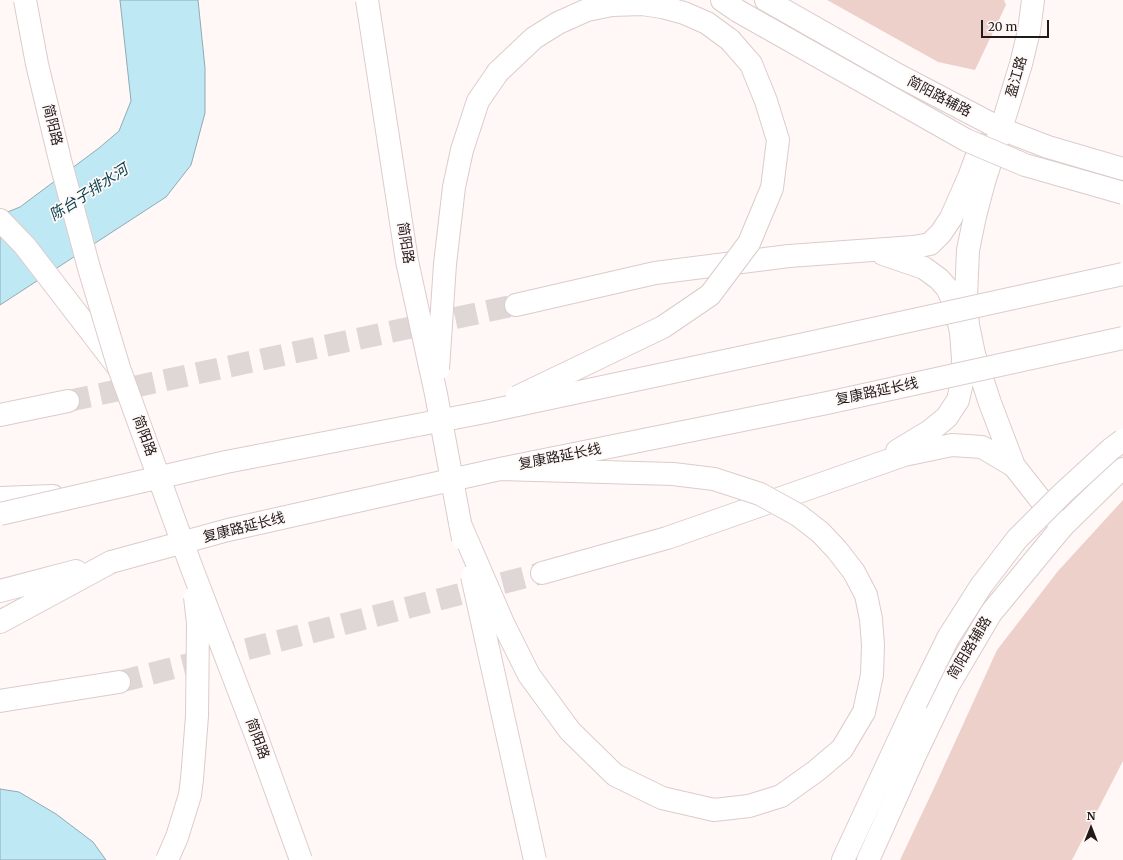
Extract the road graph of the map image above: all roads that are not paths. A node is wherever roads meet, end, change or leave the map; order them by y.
1 (25, 0) edge
2 (367, 0) edge
3 (722, 0) edge
4 (766, 0) edge
5 (1020, 0) edge
6 (1033, 0) edge
7 (995, 126) junction
8 (1123, 170) edge
9 (1123, 193) edge
10 (0, 220) edge
11 (872, 250) junction
12 (1123, 274) edge
13 (516, 305) tunnel mouth
14 (1123, 338) edge
15 (119, 368) junction
16 (436, 394) junction
17 (68, 401) tunnel mouth
18 (486, 412) junction
19 (0, 414) edge
20 (1123, 440) edge
21 (1014, 466) junction
22 (867, 468) junction
23 (500, 469) junction
24 (1123, 469) edge
25 (79, 495) junction
26 (0, 498) edge
27 (0, 514) edge
28 (460, 524) junction
29 (1062, 527) junction
30 (111, 562) junction
31 (191, 566) junction
32 (542, 573) tunnel mouth
33 (0, 591) edge
34 (0, 622) edge
35 (119, 682) tunnel mouth
36 (0, 701) edge
37 (167, 860) edge
38 (300, 860) edge
39 (535, 860) edge
40 (843, 860) edge
41 (868, 860) edge

1 - 15 main road, 简阳路, bridge
2 - 16 main road, 简阳路, bridge
3 - 9 main road, bridge
4 - 7 main road, 简阳路辅路
5 - 7 main road, 盈江路
6 - 7 main road, 盈江路
7 - 8 main road, 简阳路辅路
7 - 11 main road
7 - 21 main road
10 - 15 main road
11 - 13 main road
11 - 22 main road
12 - 18 main road, bridge
14 - 23 main road, 复康路延长线, bridge
15 - 31 main road, 简阳路, bridge
16 - 18 main road, bridge
16 - 28 main road, 简阳路, bridge
17 - 19 main road
18 - 25 main road, bridge
20 - 40 main road, bridge
21 - 22 main road
21 - 29 main road
22 - 32 main road
23 - 28 main road, bridge
23 - 30 main road, 复康路延长线, bridge
24 - 29 main road, 简阳路辅路
25 - 26 main road, bridge
25 - 27 main road, bridge
28 - 39 main road, 简阳路, bridge
29 - 41 main road, 简阳路辅路
30 - 33 main road, 复康路延长线
30 - 34 main road
31 - 37 main road, bridge
31 - 38 main road, 简阳路, bridge
35 - 36 main road

